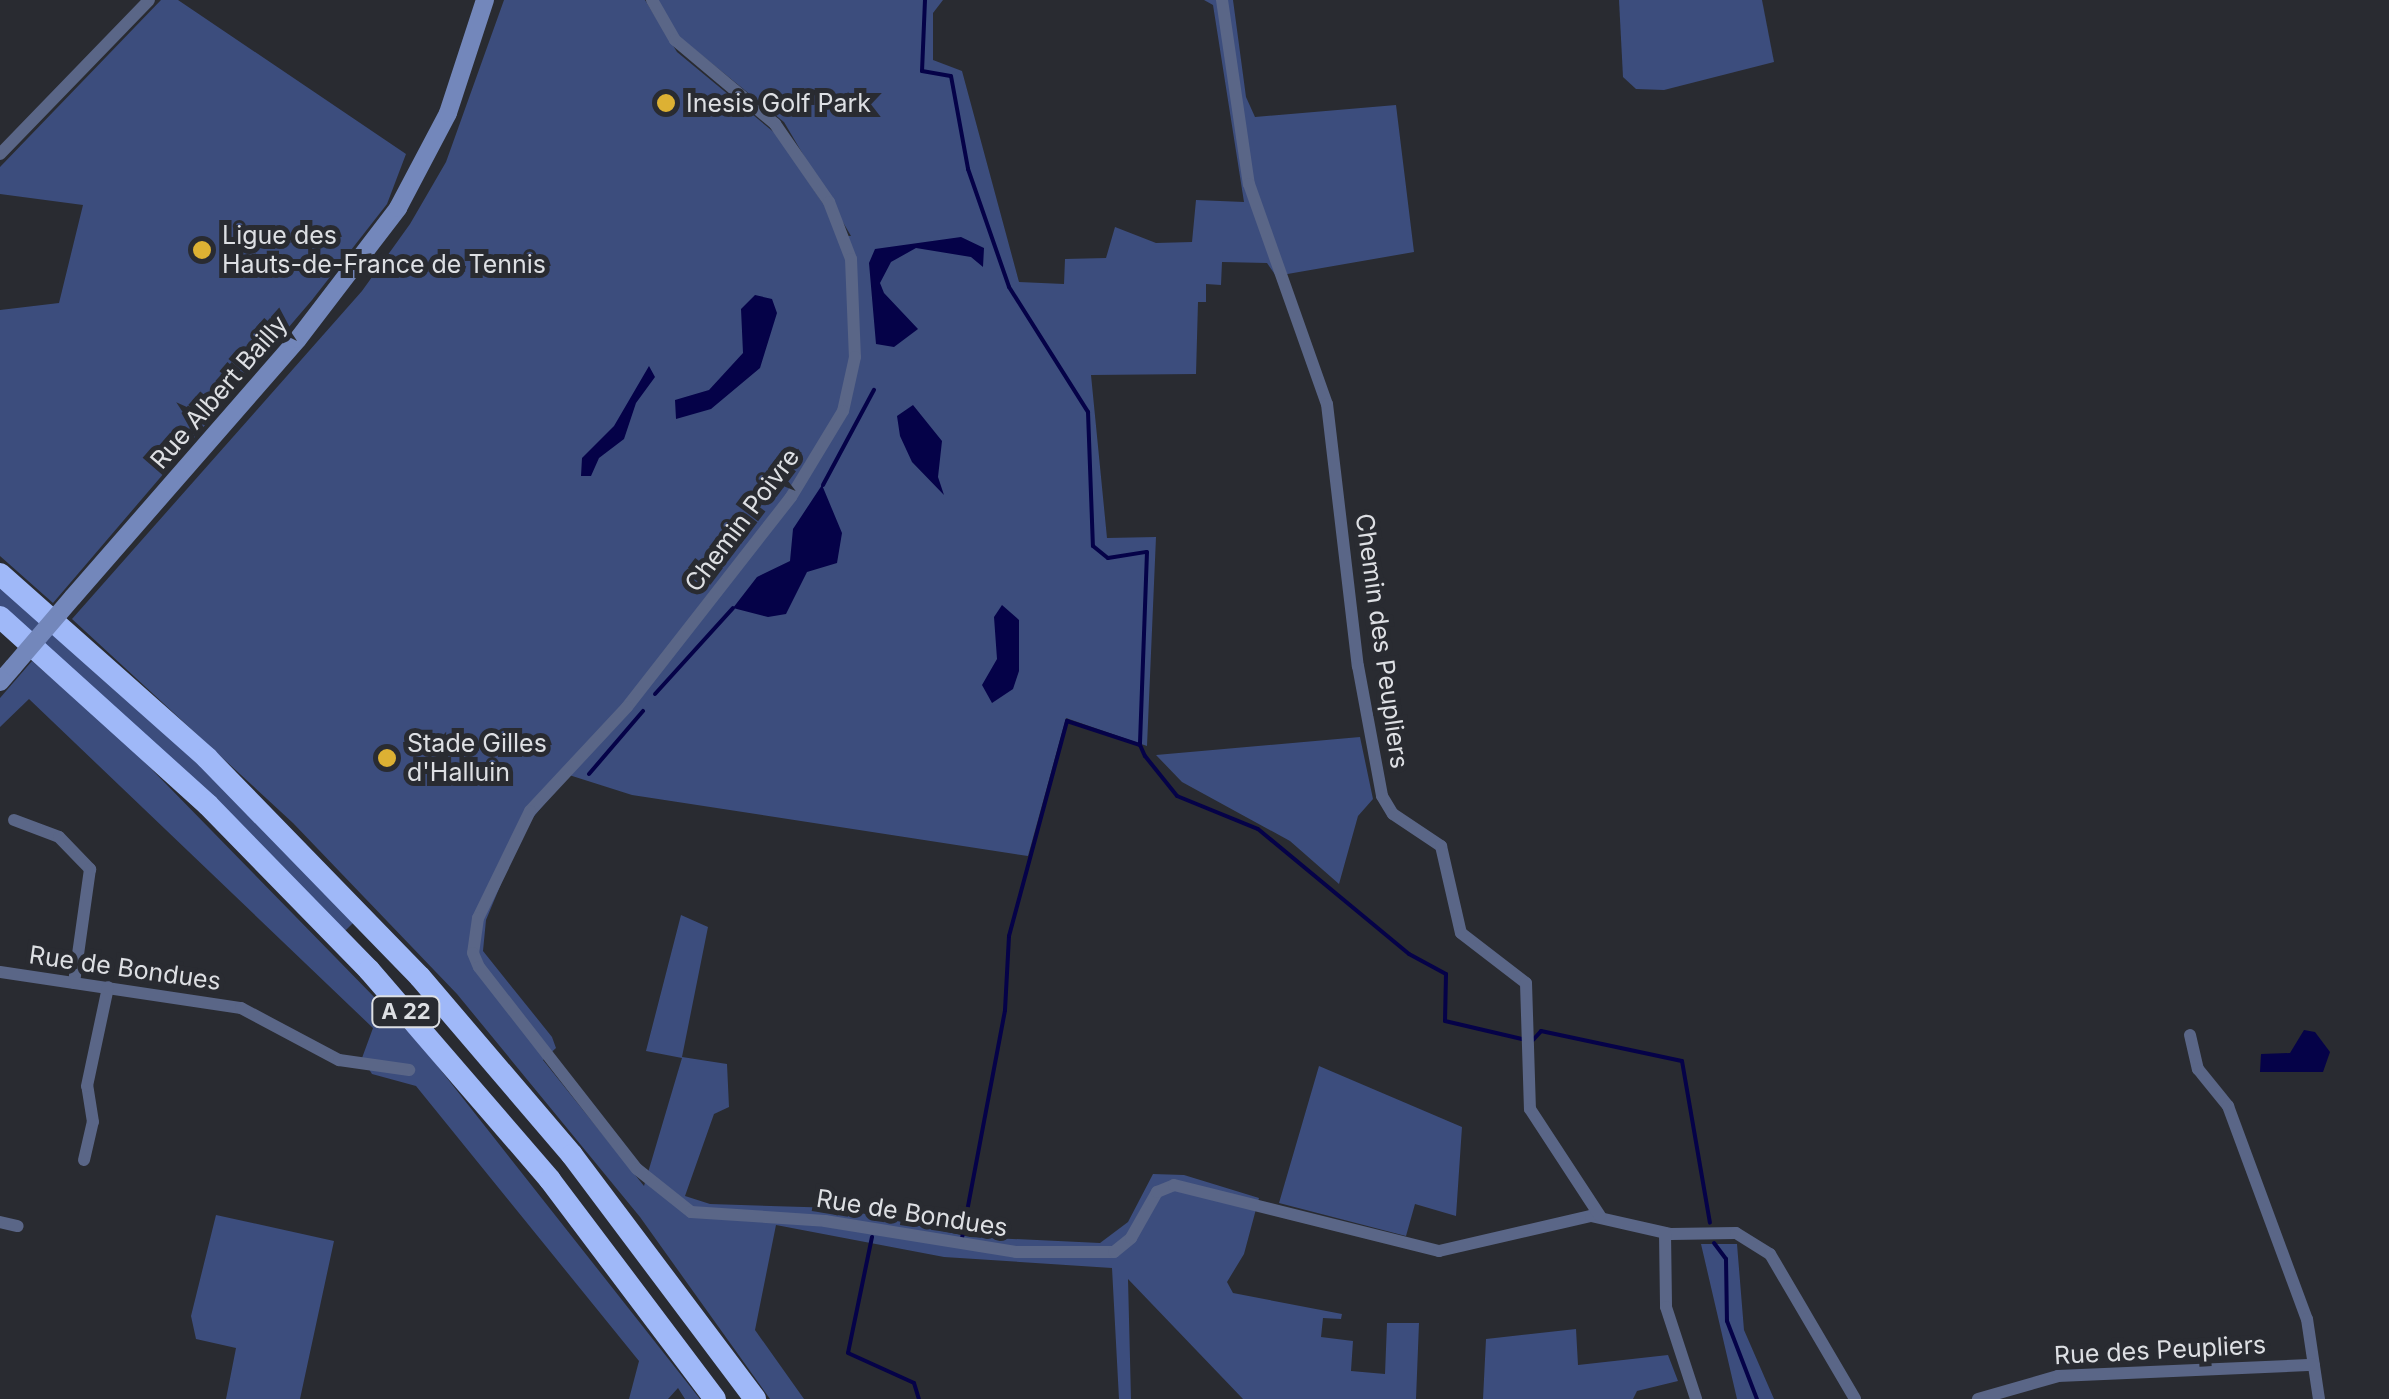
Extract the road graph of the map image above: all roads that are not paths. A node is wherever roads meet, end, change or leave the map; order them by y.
1 (149, 0) edge
2 (485, 0) edge
3 (652, 0) edge
4 (1222, 0) edge
5 (0, 154) edge
6 (5, 577) edge
7 (0, 616) edge
8 (0, 682) edge
9 (14, 820) dead end
10 (473, 953) joint
11 (0, 972) edge
12 (74, 983) junction
13 (108, 988) junction
14 (2190, 1035) dead end
15 (410, 1070) dead end
16 (84, 1160) dead end
17 (1600, 1216) junction
18 (0, 1222) edge
19 (18, 1226) dead end
20 (1665, 1233) junction
21 (2314, 1366) junction
22 (714, 1399) edge
23 (755, 1399) edge
24 (1696, 1399) edge
25 (1855, 1399) edge
26 (1978, 1399) edge
27 (2319, 1399) edge

1 - 5 street
2 - 8 main road, Rue Albert Bailly, bridge
3 - 10 street, Chemin Poivre
4 - 17 street, Chemin des Peupliers
6 - 23 highway, A 22
7 - 22 highway, A 22
9 - 12 street
10 - 17 street, Rue de Bondues
11 - 12 street, Rue de Bondues
12 - 13 street, Rue de Bondues
13 - 15 street, Rue de Bondues
13 - 16 street
14 - 21 street
17 - 20 street
18 - 19 street
20 - 24 street
20 - 25 street
21 - 26 street, Rue des Peupliers
21 - 27 street

